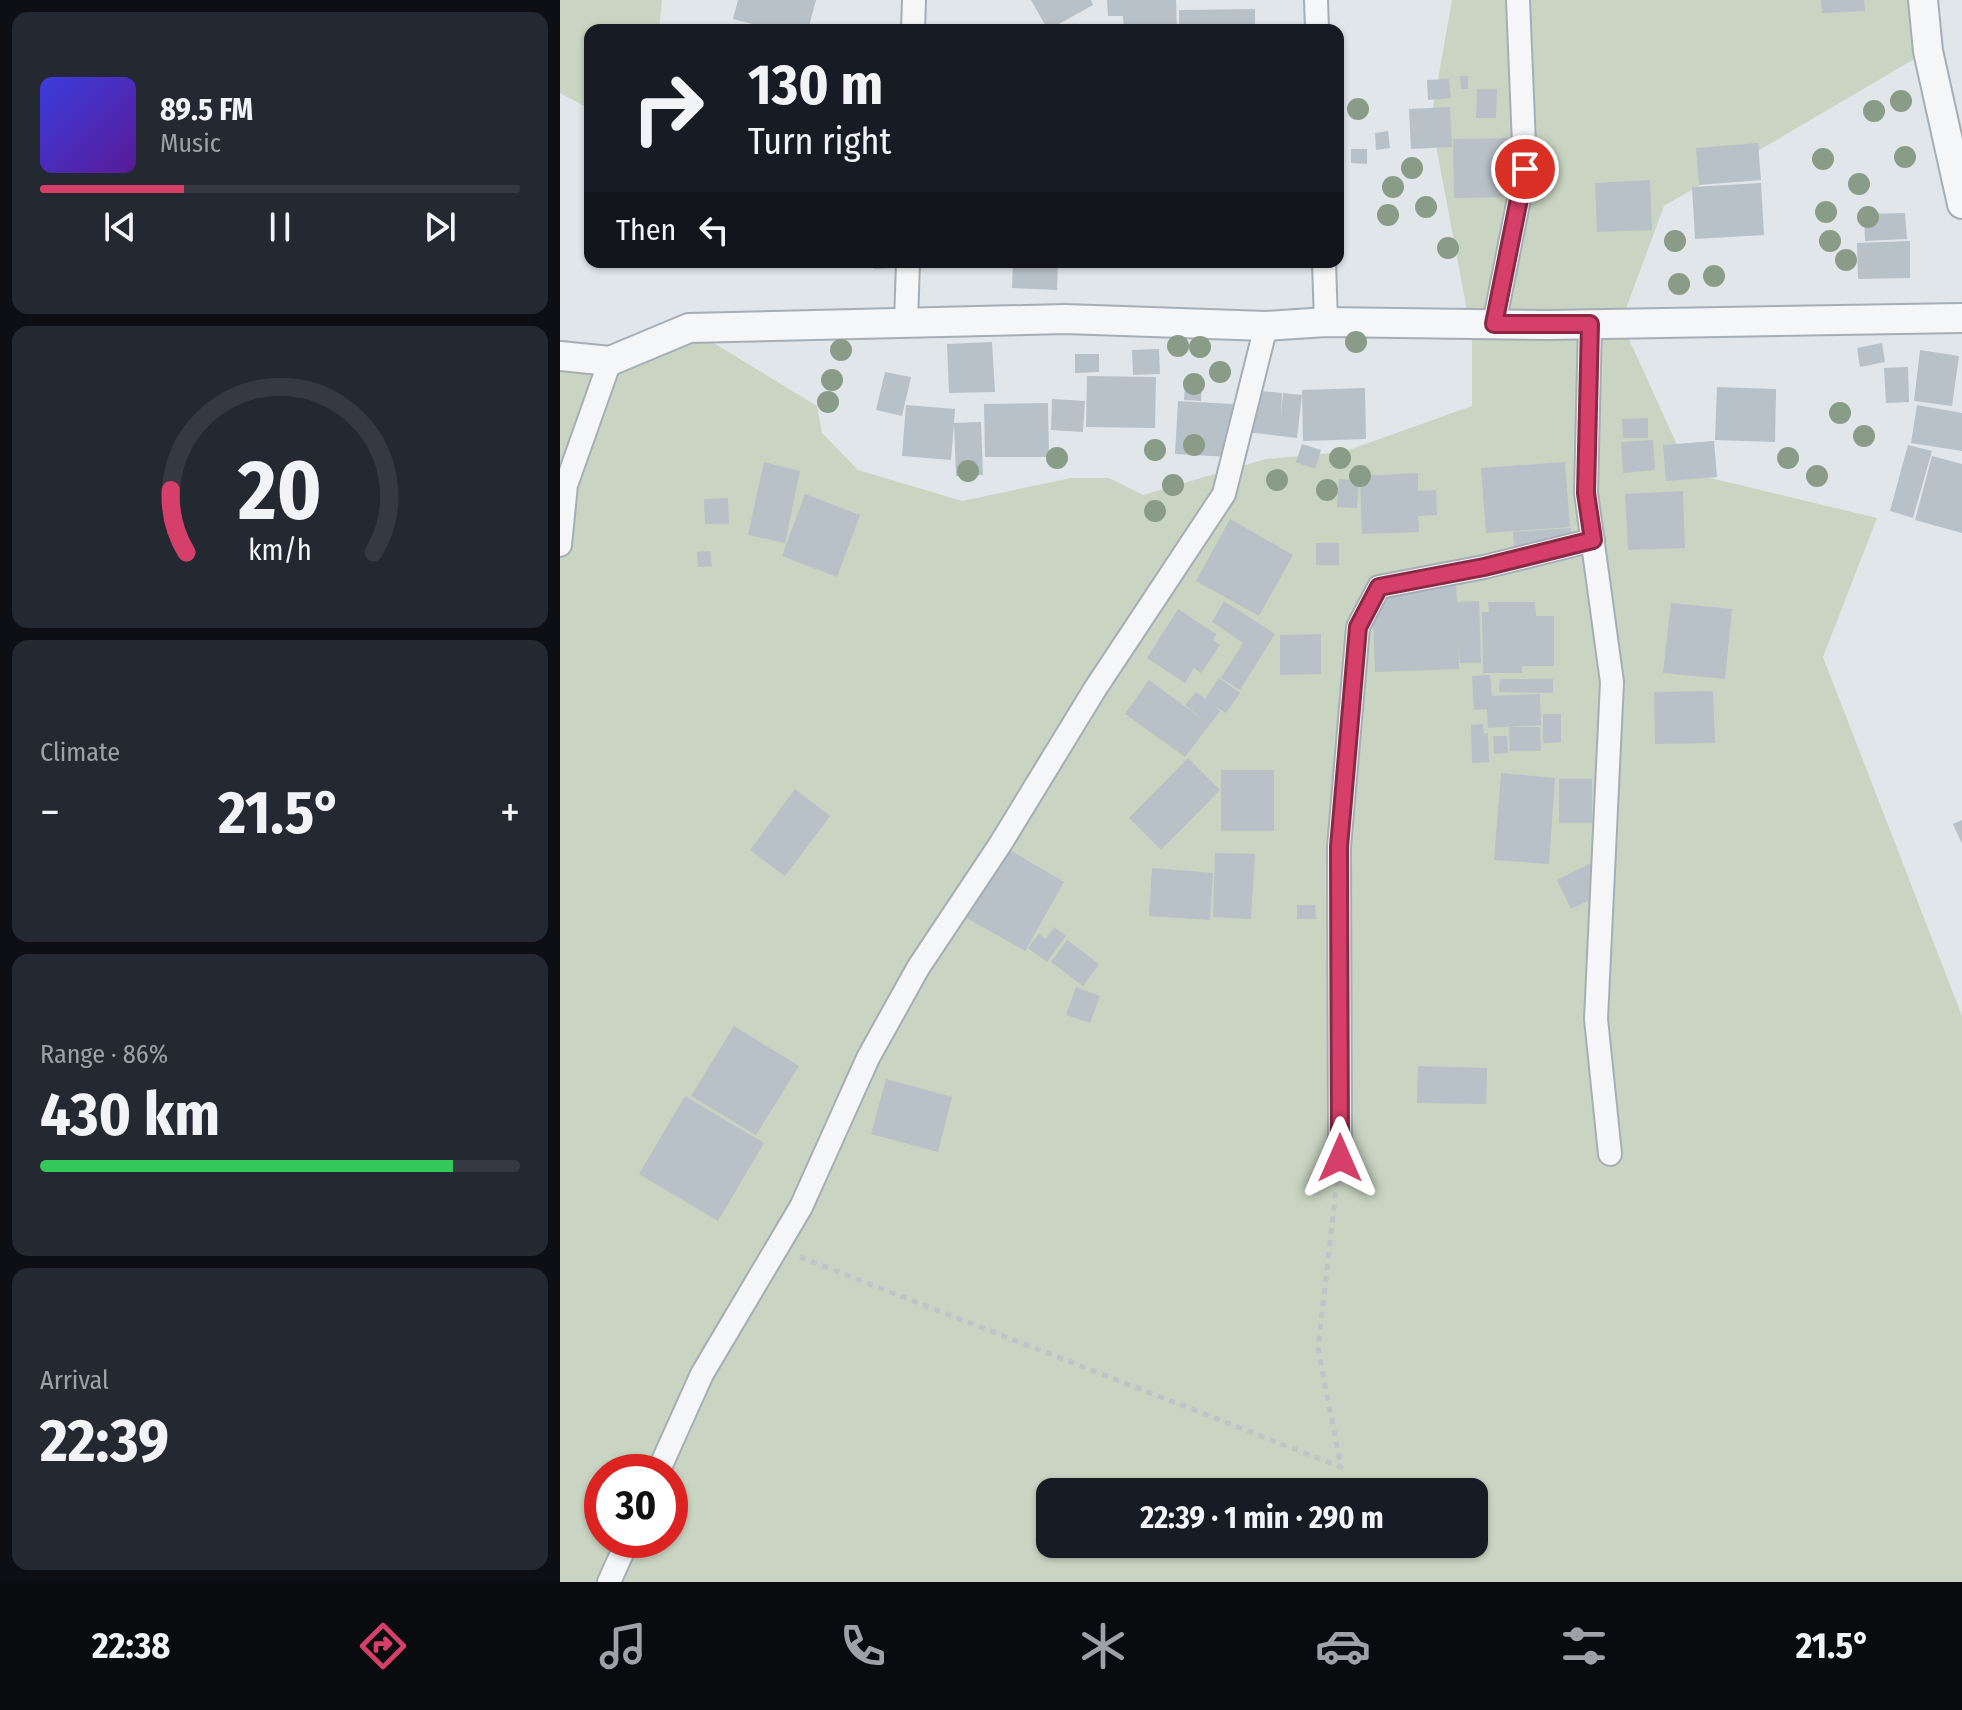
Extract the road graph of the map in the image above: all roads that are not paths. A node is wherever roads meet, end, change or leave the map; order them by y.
1 (914, 0) edge
2 (1316, 0) edge
3 (1518, 0) edge
4 (1923, 0) edge
5 (913, 24) edge
6 (1317, 24) edge
7 (1962, 204) edge
8 (908, 268) edge
9 (1324, 268) edge
10 (1962, 318) edge
11 (1326, 322) junction
12 (906, 323) junction
13 (1494, 324) junction
14 (1590, 324) junction
15 (1266, 326) junction
16 (560, 356) edge
17 (610, 361) junction
18 (1593, 540) junction
19 (560, 545) edge
20 (1610, 1154) dead end
21 (1340, 1158) road end
22 (666, 1454) edge
23 (620, 1558) edge
24 (609, 1582) edge

1 - 5 street
2 - 6 street
3 - 13 street
4 - 7 street
8 - 12 street
9 - 11 street
10 - 14 street
11 - 13 street
11 - 15 street
12 - 15 street
12 - 17 street
13 - 14 street
14 - 18 street
15 - 22 street
16 - 17 street
17 - 19 street
18 - 20 street
18 - 21 street
23 - 24 street

